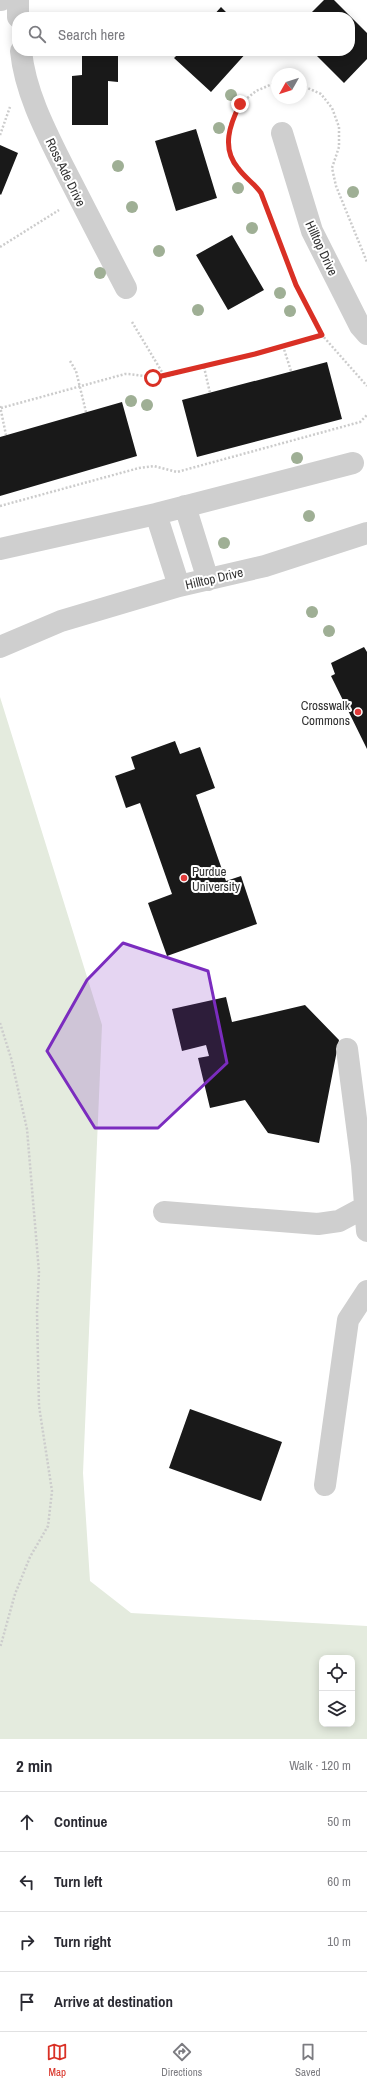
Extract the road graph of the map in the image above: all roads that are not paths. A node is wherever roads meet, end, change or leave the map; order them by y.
1 (18, 0) edge
2 (18, 12) edge
3 (21, 56) edge
4 (282, 133) dead end
5 (126, 288) dead end
6 (367, 334) edge
7 (353, 463) dead end
8 (185, 506) junction
9 (156, 514) junction
10 (367, 533) edge
11 (0, 548) edge
12 (208, 580) junction
13 (179, 586) junction
14 (0, 647) edge
15 (347, 1049) dead end
16 (365, 1208) junction
17 (164, 1212) dead end
18 (367, 1231) edge
19 (367, 1290) edge
20 (325, 1485) dead end

1 - 2 street
3 - 5 street, Ross Ade Drive
4 - 6 street, Hilltop Drive
7 - 8 street
8 - 9 street
8 - 12 street
9 - 11 street
9 - 13 street
10 - 12 street, Hilltop Drive
12 - 13 street, Hilltop Drive
13 - 14 street, Hilltop Drive
15 - 16 street
16 - 17 street
16 - 18 street
19 - 20 street

